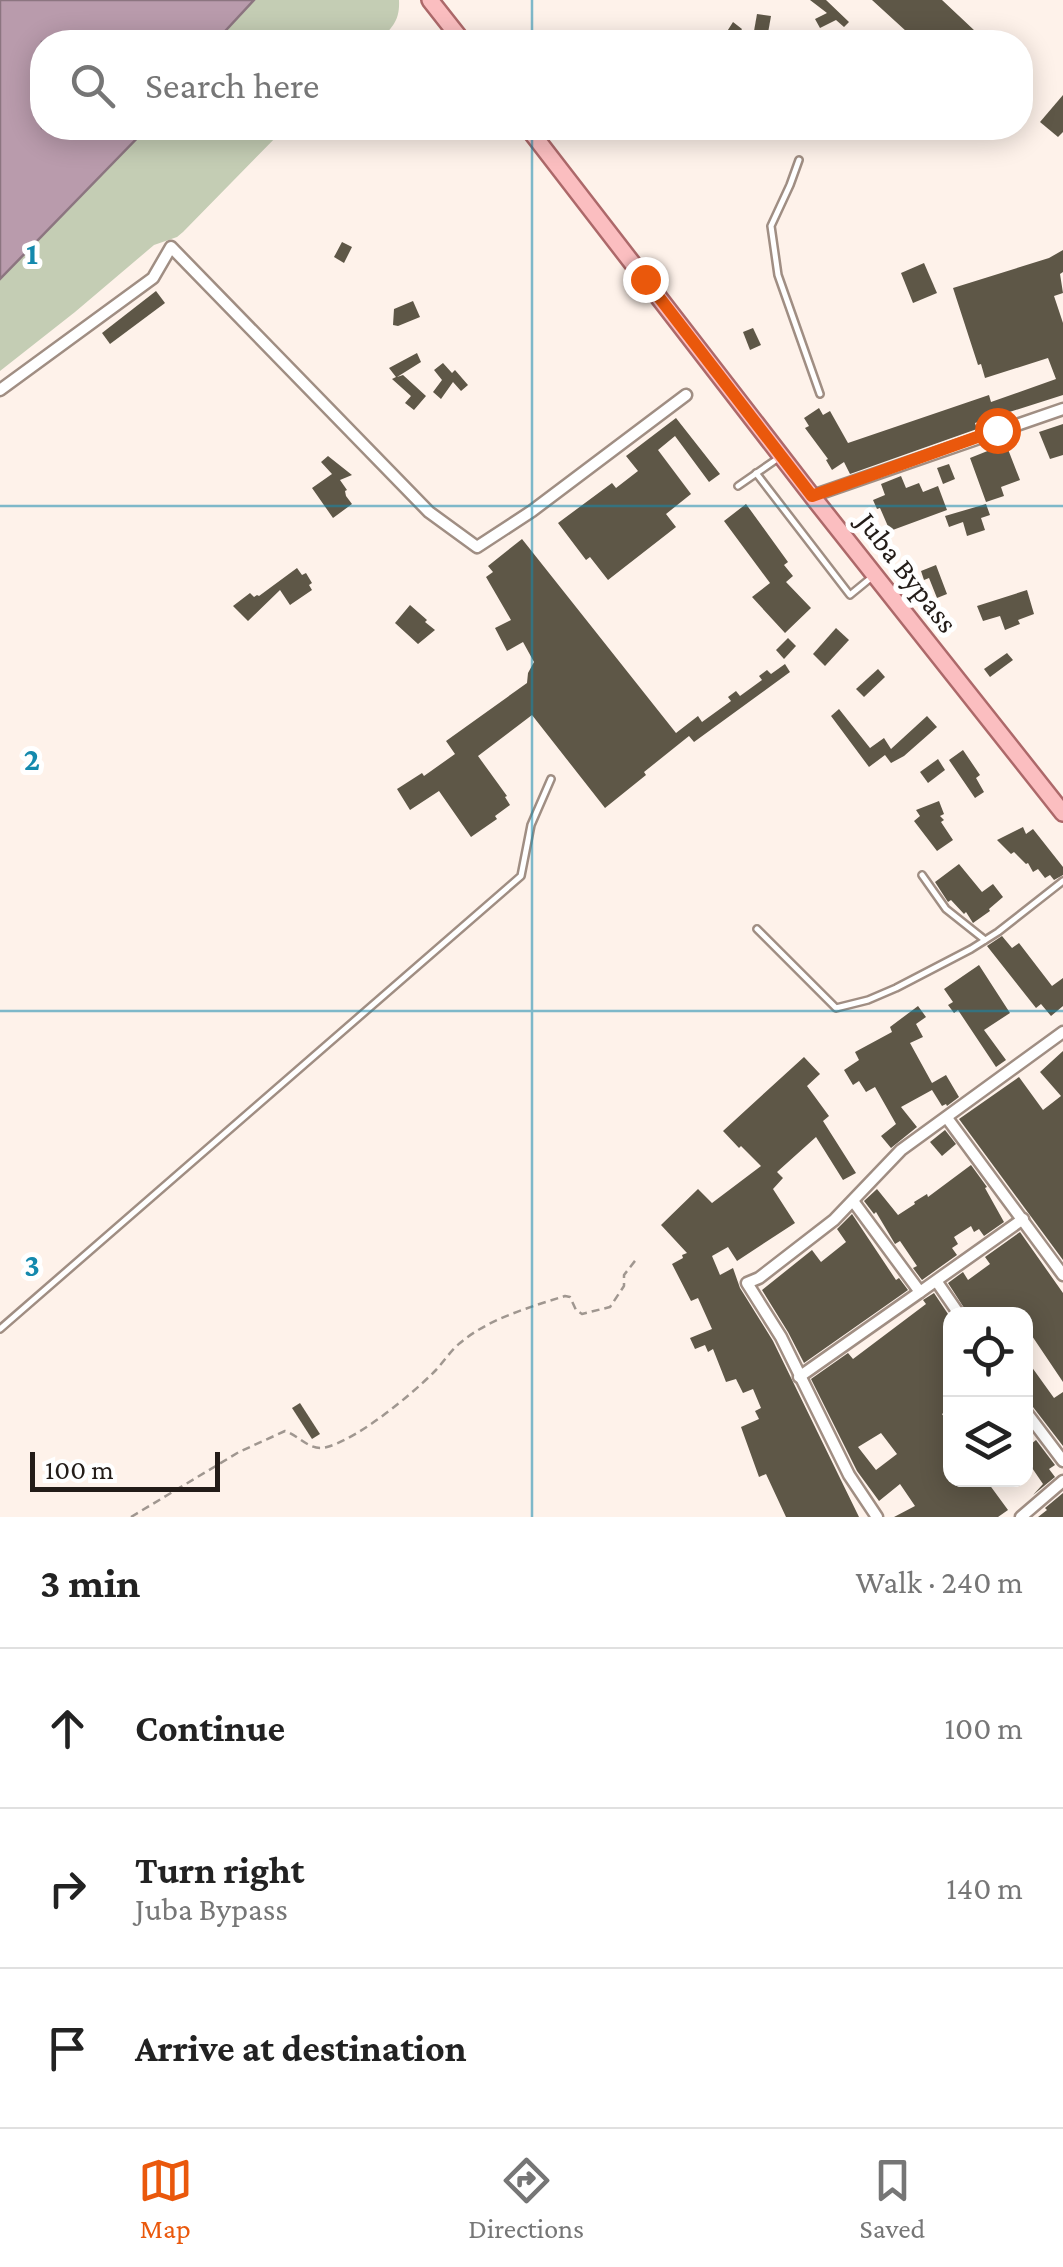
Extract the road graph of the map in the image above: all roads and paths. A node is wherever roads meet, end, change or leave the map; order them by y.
1 (433, 4) edge
2 (453, 30) edge
3 (537, 140) edge
4 (799, 160) dead end
5 (0, 390) edge
6 (686, 394) dead end
7 (820, 394) dead end
8 (1063, 409) edge
9 (782, 456) junction
10 (756, 474) junction
11 (738, 486) dead end
12 (812, 496) junction
13 (875, 574) junction
14 (551, 779) dead end
15 (1063, 812) edge
16 (922, 875) dead end
17 (1063, 882) edge
18 (757, 929) dead end
19 (985, 940) junction
20 (1063, 1032) edge
21 (947, 1118) junction
22 (853, 1202) junction
23 (1022, 1219) junction
24 (638, 1257) dead end
25 (1063, 1276) edge
26 (937, 1282) junction
27 (920, 1292) junction
28 (955, 1307) edge
29 (0, 1329) edge
30 (799, 1377) junction
31 (1033, 1421) edge
32 (1063, 1461) edge
33 (1063, 1481) edge
34 (132, 1517) edge
35 (878, 1517) edge
36 (1020, 1517) edge

1 - 2 main road
3 - 9 main road, Juba Bypass
4 - 7 lane
5 - 6 street
8 - 12 street
9 - 10 lane
9 - 12 main road, Juba Bypass
10 - 11 lane
10 - 13 lane
12 - 13 main road, Juba Bypass
13 - 15 main road, Juba Bypass
14 - 29 lane
16 - 19 lane
17 - 19 lane
18 - 19 lane
20 - 21 street
21 - 22 street
21 - 23 street
22 - 27 street
22 - 30 street
23 - 25 street
23 - 26 street
24 - 34 path
26 - 27 street
26 - 28 street
27 - 30 street
30 - 35 street
31 - 32 street
33 - 36 street

